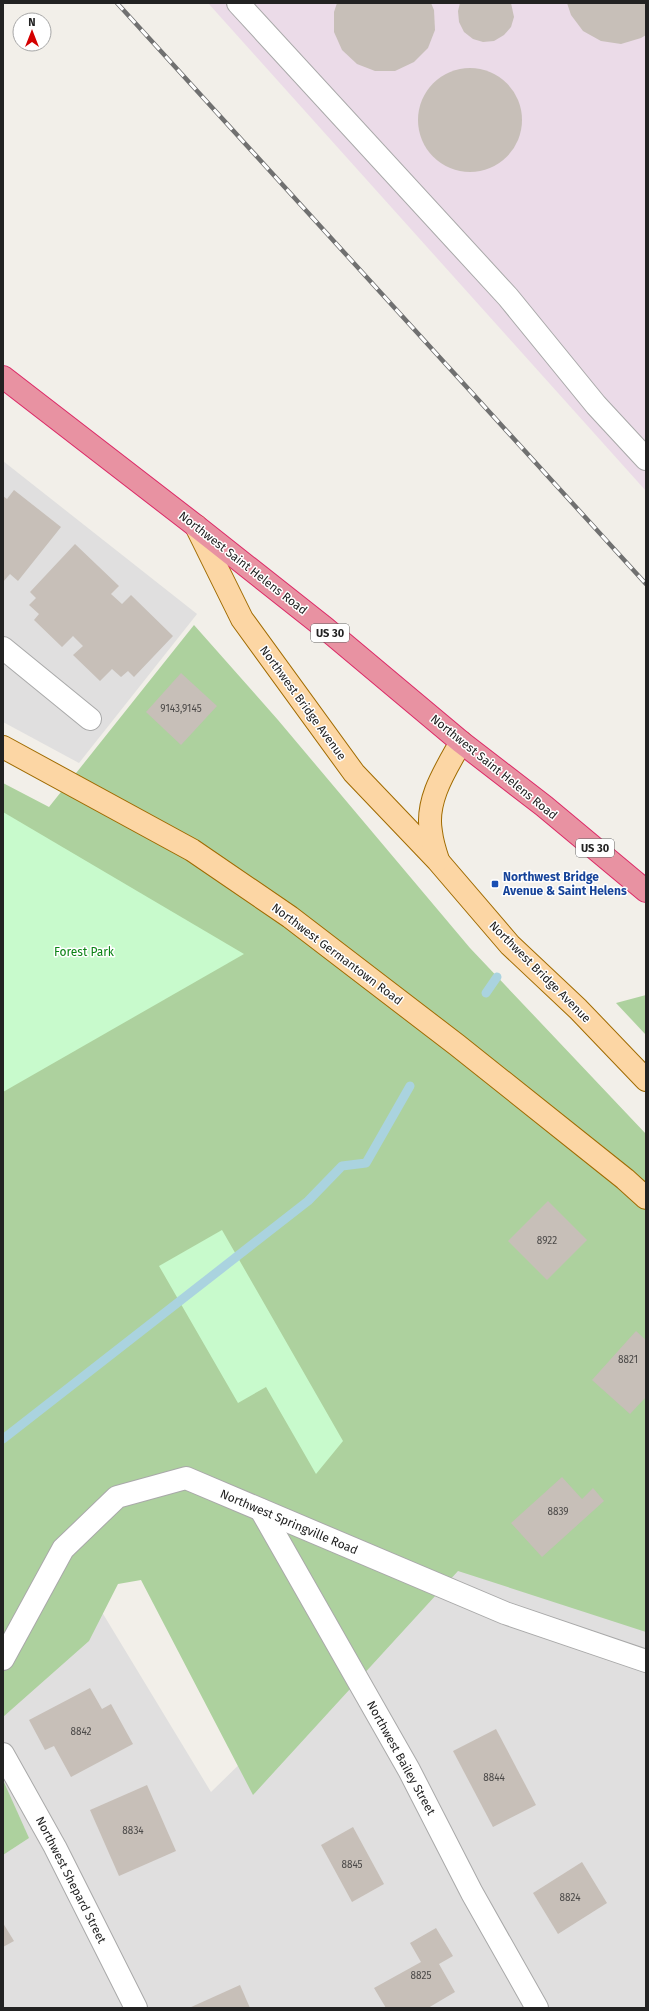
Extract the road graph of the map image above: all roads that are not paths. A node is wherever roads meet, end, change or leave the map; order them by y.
1 (238, 3) edge
2 (3, 377) edge
3 (646, 460) edge
4 (196, 526) junction
5 (3, 648) edge
6 (90, 719) dead end
7 (462, 742) junction
8 (3, 747) edge
9 (438, 861) junction
10 (646, 891) edge
11 (646, 1080) edge
12 (646, 1198) edge
13 (261, 1510) junction
14 (3, 1659) edge
15 (646, 1661) edge
16 (3, 1754) edge
17 (136, 2008) edge
18 (537, 2008) edge

1 - 3 street
2 - 4 highway, Northwest Saint Helens Road / US 30
4 - 7 highway, Northwest Saint Helens Road / US 30
4 - 9 main road, Northwest Bridge Avenue
5 - 6 street
7 - 9 main road, Northwest Bridge Avenue
7 - 10 highway, Northwest Saint Helens Road / US 30
8 - 12 main road, Northwest Germantown Road
9 - 11 main road, Northwest Bridge Avenue
13 - 14 street, Northwest Springville Road
13 - 15 street, Northwest Springville Road
13 - 18 street, Northwest Bailey Street
16 - 17 street, Northwest Shepard Street

